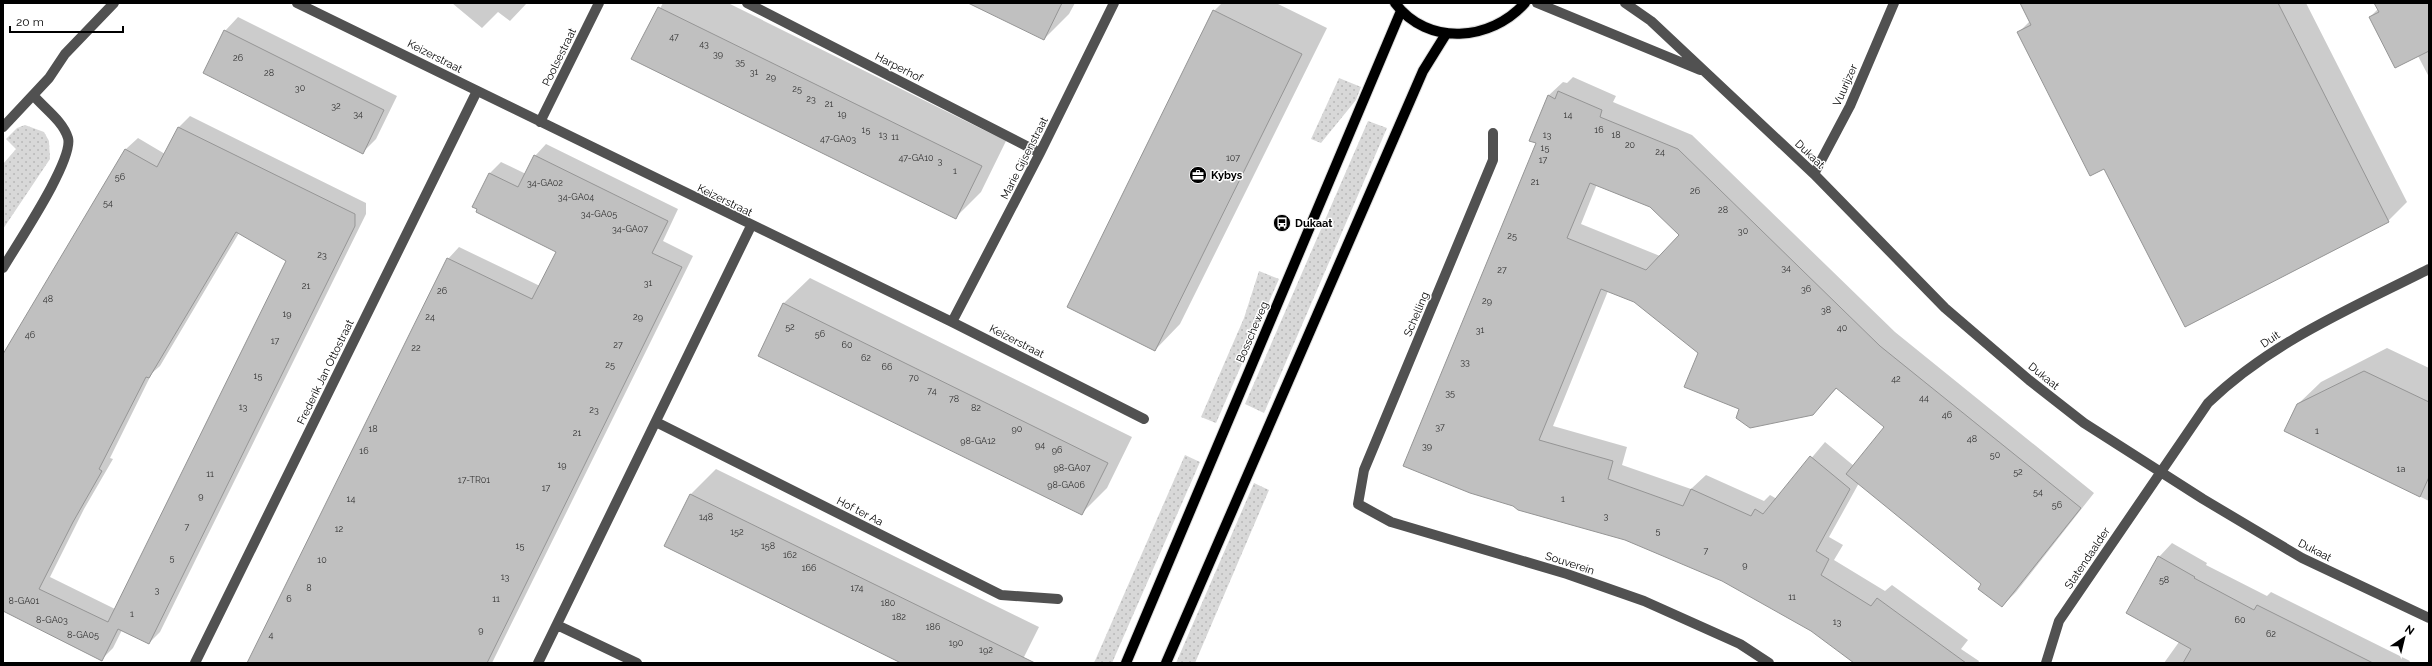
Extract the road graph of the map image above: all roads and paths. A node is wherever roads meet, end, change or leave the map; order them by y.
1 (114, 3) edge
2 (297, 3) edge
3 (600, 3) edge
4 (747, 3) edge
5 (1114, 3) edge
6 (1525, 3) edge
7 (1537, 3) edge
8 (1625, 3) edge
9 (1894, 3) edge
10 (1398, 7) edge
11 (1446, 34) junction
12 (1705, 72) junction
13 (477, 91) junction
14 (33, 96) junction
15 (540, 122) junction
16 (3, 126) edge
17 (1493, 133) dead end
18 (1040, 153) junction
19 (1814, 174) junction
20 (751, 226) junction
21 (3, 268) edge
22 (2429, 269) edge
23 (952, 322) junction
24 (1144, 418) dead end
25 (656, 422) junction
26 (2160, 472) junction
27 (1358, 504) joint
28 (1058, 599) dead end
29 (2429, 618) edge
30 (556, 625) junction
31 (195, 663) edge
32 (538, 663) edge
33 (636, 663) edge
34 (1126, 663) edge
35 (1166, 663) edge
36 (1769, 663) edge
37 (2046, 663) edge

1 - 14 street
2 - 13 street, Keizerstraat
3 - 15 street, Poolsestraat
4 - 18 street, Harperhof
5 - 18 street, Marie Gijsenstraat
6 - 11 main road
7 - 12 street, Dukaat
8 - 12 street, Dukaat
9 - 19 street, Vuurijzer
10 - 11 main road
10 - 34 main road, Bosscheweg
11 - 35 main road
12 - 19 street, Dukaat
13 - 15 street, Keizerstraat
13 - 31 street, Frederik Jan Ottostraat
14 - 16 street
14 - 21 street
15 - 20 street, Keizerstraat
17 - 27 street, Schelling
18 - 23 street, Marie Gijsenstraat
19 - 26 street, Dukaat
20 - 23 street, Keizerstraat
20 - 25 street
22 - 26 street, Duit
23 - 24 street, Keizerstraat
25 - 28 street, Hof ter Aa
25 - 30 street
26 - 29 street, Dukaat
26 - 37 street, Statendaalder
27 - 36 street, Souverein
30 - 32 street
30 - 33 street

